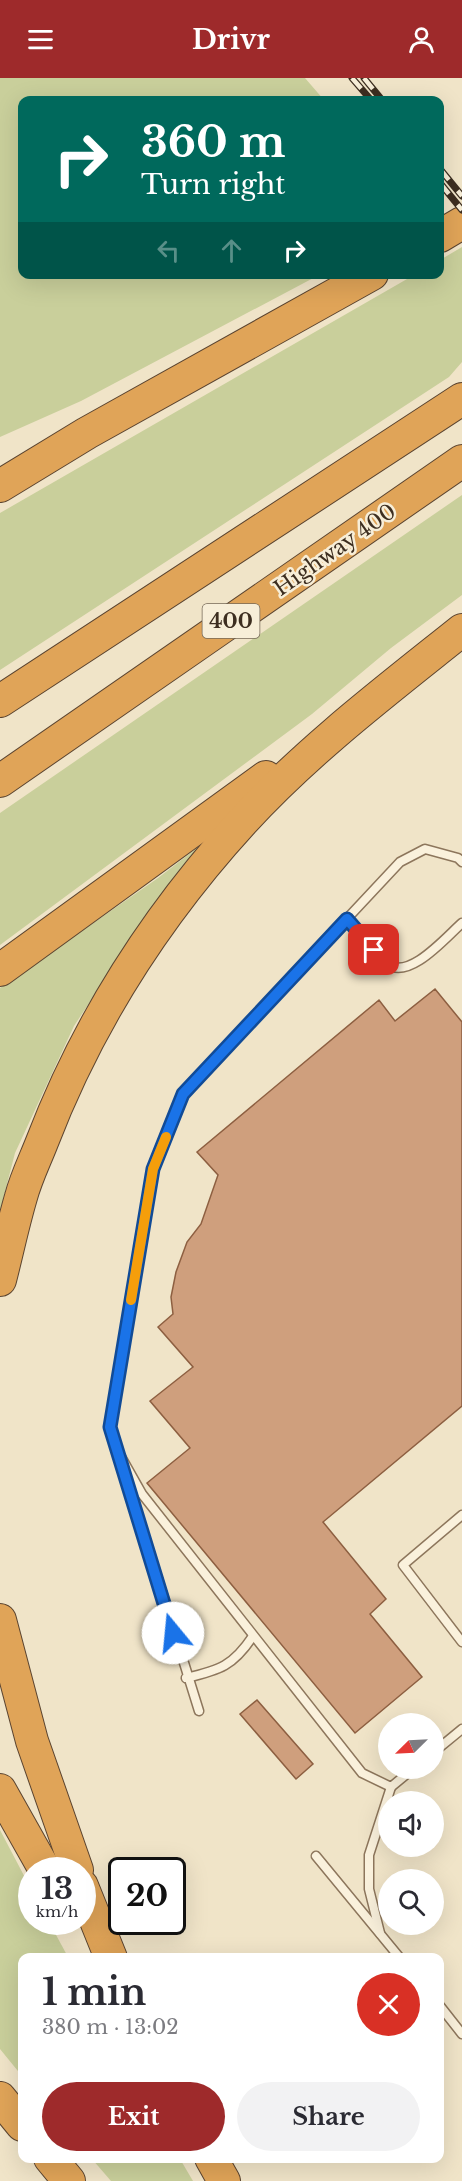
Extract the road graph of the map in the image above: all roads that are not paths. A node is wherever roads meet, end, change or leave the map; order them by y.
1 (462, 223) edge
2 (444, 234) edge
3 (363, 279) edge
4 (462, 399) edge
5 (87, 434) junction
6 (462, 461) edge
7 (0, 470) edge
8 (0, 486) edge
9 (462, 630) edge
10 (0, 701) edge
11 (373, 701) junction
12 (0, 782) edge
13 (462, 862) edge
14 (347, 919) junction
15 (462, 922) edge
16 (0, 970) edge
17 (0, 1280) edge
18 (120, 1455) junction
19 (462, 1515) edge
20 (0, 1620) edge
21 (253, 1636) junction
22 (462, 1642) edge
23 (186, 1678) junction
24 (199, 1711) dead end
25 (462, 1729) edge
26 (444, 1744) edge
27 (401, 1779) edge
28 (391, 1787) junction
29 (0, 1790) edge
30 (316, 1856) dead end
31 (38, 1857) edge
32 (72, 1857) edge
33 (96, 1921) edge
34 (378, 1925) edge
35 (378, 1931) edge
36 (80, 1935) edge
37 (382, 1935) edge
38 (90, 1953) edge
39 (109, 1953) edge
40 (396, 1953) edge
41 (444, 2011) edge
42 (462, 2034) edge
43 (0, 2098) edge
44 (18, 2120) edge
45 (55, 2163) edge
46 (214, 2163) edge
47 (69, 2181) edge
48 (224, 2181) edge

1 - 2 highway
3 - 5 highway
4 - 10 highway, 400
5 - 7 highway
5 - 8 highway
6 - 12 highway, Highway 400 / 400
9 - 11 highway
11 - 16 highway
11 - 17 highway
13 - 14 lane
14 - 15 lane
14 - 18 lane
18 - 21 lane
18 - 23 lane
19 - 22 lane
20 - 32 highway
21 - 23 lane
21 - 28 lane
23 - 24 lane
25 - 26 lane
27 - 28 lane
28 - 34 lane
29 - 31 highway
30 - 35 lane
33 - 39 highway
36 - 38 highway
37 - 40 lane
41 - 42 lane
43 - 44 highway
45 - 47 highway
46 - 48 highway

